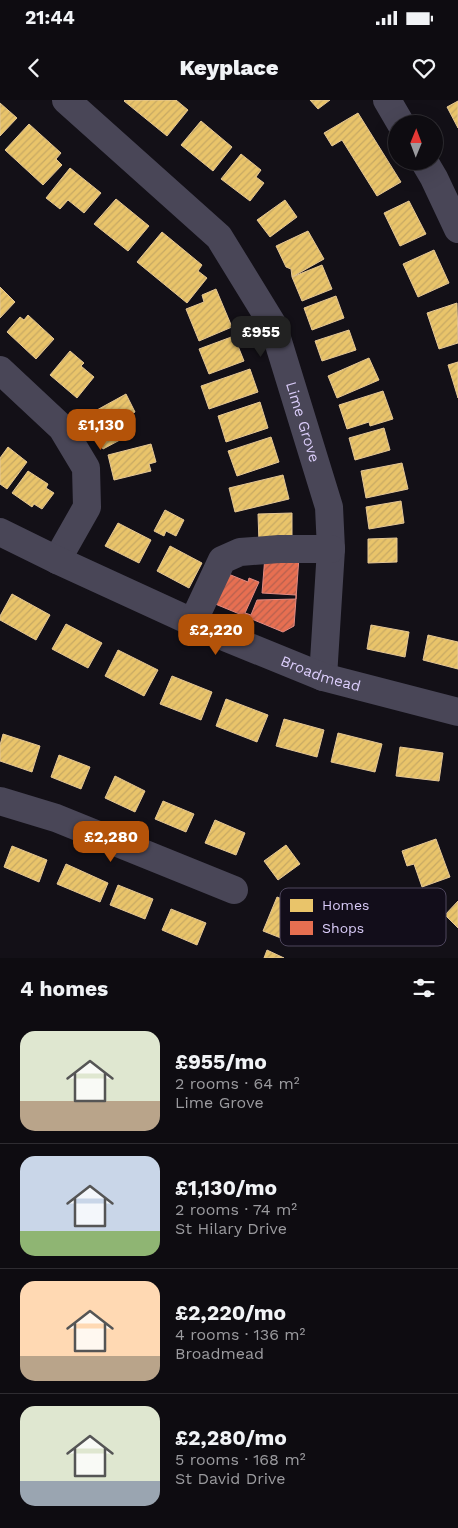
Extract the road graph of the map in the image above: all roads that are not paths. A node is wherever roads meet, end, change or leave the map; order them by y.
1 (66, 100) edge
2 (387, 100) edge
3 (396, 115) edge
4 (429, 170) edge
5 (458, 229) edge
6 (0, 370) edge
7 (0, 532) edge
8 (331, 549) junction
9 (57, 560) junction
10 (193, 622) junction
11 (323, 677) junction
12 (458, 712) edge
13 (0, 801) edge
14 (235, 892) dead end

1 - 8 street, Lime Grove
2 - 3 street
4 - 5 street
6 - 9 street
7 - 9 street, Broadmead
8 - 10 street
8 - 11 street, Lime Grove
9 - 10 street, Broadmead
10 - 11 street, Broadmead
11 - 12 street, Broadmead
13 - 14 street

